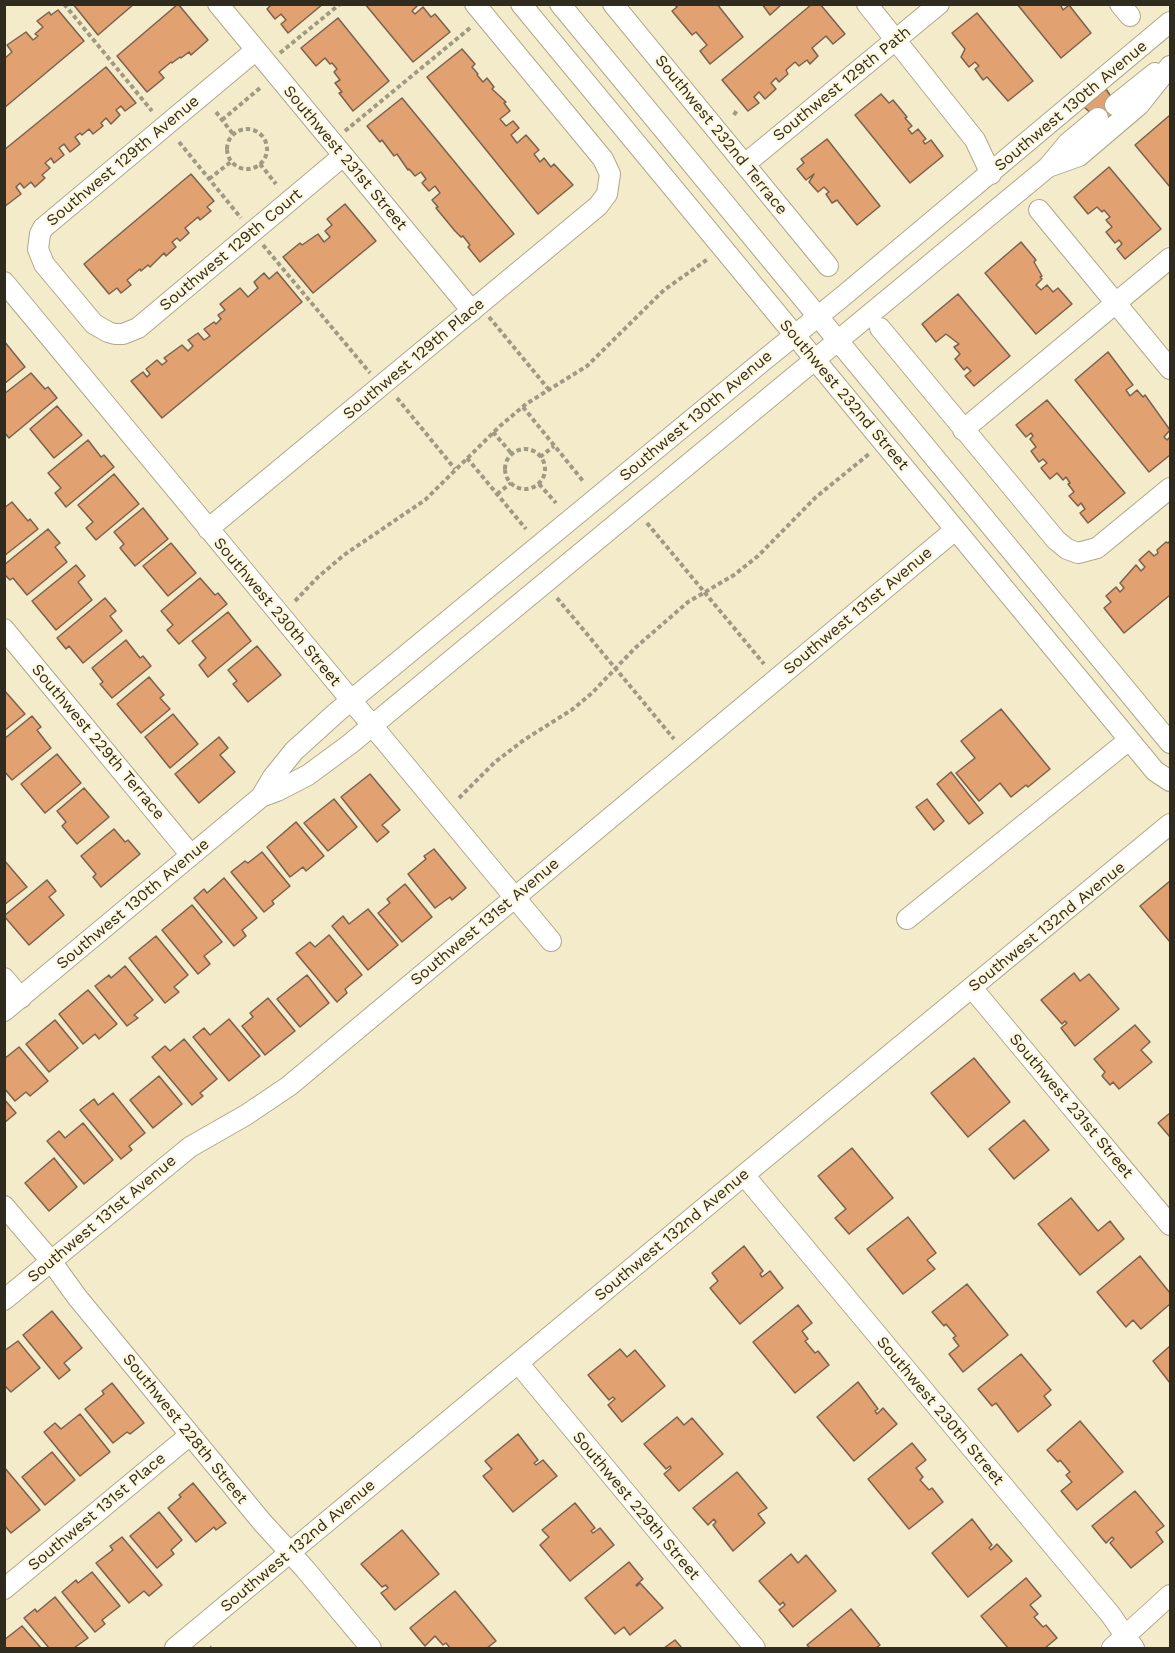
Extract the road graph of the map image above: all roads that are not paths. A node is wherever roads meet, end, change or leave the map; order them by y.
1 (218, 4) edge
2 (475, 4) edge
3 (521, 4) edge
4 (560, 4) edge
5 (613, 4) edge
6 (867, 4) edge
7 (939, 4) edge
8 (1170, 22) edge
9 (896, 40) junction
10 (256, 50) junction
11 (1170, 64) edge
12 (1111, 73) junction
13 (1098, 118) dead end
14 (343, 156) junction
15 (745, 164) junction
16 (1048, 167) junction
17 (991, 174) junction
18 (1039, 210) dead end
19 (1170, 258) edge
20 (828, 266) dead end
21 (4, 282) edge
22 (1116, 303) junction
23 (479, 312) junction
24 (818, 317) junction
25 (880, 328) dead end
26 (116, 334) joint
27 (795, 335) junction
28 (837, 340) junction
29 (814, 359) junction
30 (1170, 369) edge
31 (963, 430) junction
32 (1170, 488) edge
33 (208, 529) junction
34 (955, 530) junction
35 (4, 628) edge
36 (351, 701) junction
37 (372, 725) junction
38 (1129, 740) junction
39 (1170, 743) edge
40 (1170, 781) edge
41 (261, 797) junction
42 (1170, 824) edge
43 (191, 855) junction
44 (515, 897) junction
45 (907, 919) dead end
46 (551, 941) dead end
47 (4, 978) edge
48 (972, 988) junction
49 (21, 998) junction
50 (4, 1011) edge
51 (744, 1175) junction
52 (4, 1206) edge
53 (1170, 1225) edge
54 (51, 1262) junction
55 (4, 1300) edge
56 (518, 1363) junction
57 (190, 1434) junction
58 (289, 1553) junction
59 (4, 1589) edge
60 (1170, 1595) edge
61 (1124, 1644) edge
62 (175, 1648) edge
63 (370, 1648) edge
64 (754, 1648) edge

1 - 10 street, Southwest 231st Street
2 - 23 street, Southwest 129th Place
3 - 27 street, Southwest 232nd Street
4 - 24 street, Southwest 232nd Street
5 - 15 street, Southwest 232nd Terrace
6 - 9 street
7 - 9 street, Southwest 129th Path
8 - 12 street, Southwest 130th Avenue
9 - 15 street, Southwest 129th Path
9 - 17 street
10 - 14 street, Southwest 231st Street
10 - 26 street, Southwest 129th Avenue
11 - 12 street, Southwest 130th Avenue
11 - 16 street, Southwest 130th Avenue
12 - 17 street, Southwest 130th Avenue
13 - 16 street, Southwest 130th Avenue
14 - 23 street, Southwest 231st Street
14 - 26 street, Southwest 129th Court
15 - 20 street, Southwest 232nd Terrace
16 - 28 street, Southwest 130th Avenue
17 - 24 street, Southwest 130th Avenue
18 - 22 street
19 - 22 street
21 - 33 street, Southwest 230th Street
22 - 30 street
22 - 31 street
23 - 33 street, Southwest 129th Place
24 - 27 street, Southwest 130th Avenue
24 - 28 street, Southwest 232nd Street
25 - 31 street
27 - 29 street, Southwest 232nd Street
27 - 36 street, Southwest 130th Avenue
28 - 29 street, Southwest 130th Avenue
28 - 39 street, Southwest 232nd Street
29 - 34 street, Southwest 232nd Street
29 - 37 street, Southwest 130th Avenue
31 - 32 street
33 - 36 street, Southwest 230th Street
34 - 38 street, Southwest 232nd Street
34 - 44 street, Southwest 131st Avenue
35 - 43 street, Southwest 229th Terrace
36 - 37 street, Southwest 230th Street
36 - 41 street, Southwest 130th Avenue
37 - 41 street, Southwest 130th Avenue
37 - 44 street, Southwest 230th Street
38 - 40 street, Southwest 232nd Street
38 - 45 street
41 - 43 street, Southwest 130th Avenue
42 - 48 street, Southwest 132nd Avenue
43 - 49 street, Southwest 130th Avenue
44 - 46 street, Southwest 230th Street
44 - 54 street, Southwest 131st Avenue
47 - 49 street
48 - 51 street, Southwest 132nd Avenue
48 - 53 street, Southwest 231st Street
49 - 50 street, Southwest 130th Avenue
51 - 56 street, Southwest 132nd Avenue
51 - 61 street, Southwest 230th Street
52 - 54 street, Southwest 228th Street
54 - 55 street, Southwest 131st Avenue
54 - 57 street, Southwest 228th Street
56 - 58 street, Southwest 132nd Avenue
56 - 64 street, Southwest 229th Street
57 - 58 street, Southwest 228th Street
57 - 59 street, Southwest 131st Place
58 - 62 street, Southwest 132nd Avenue
58 - 63 street, Southwest 228th Street
60 - 61 street

